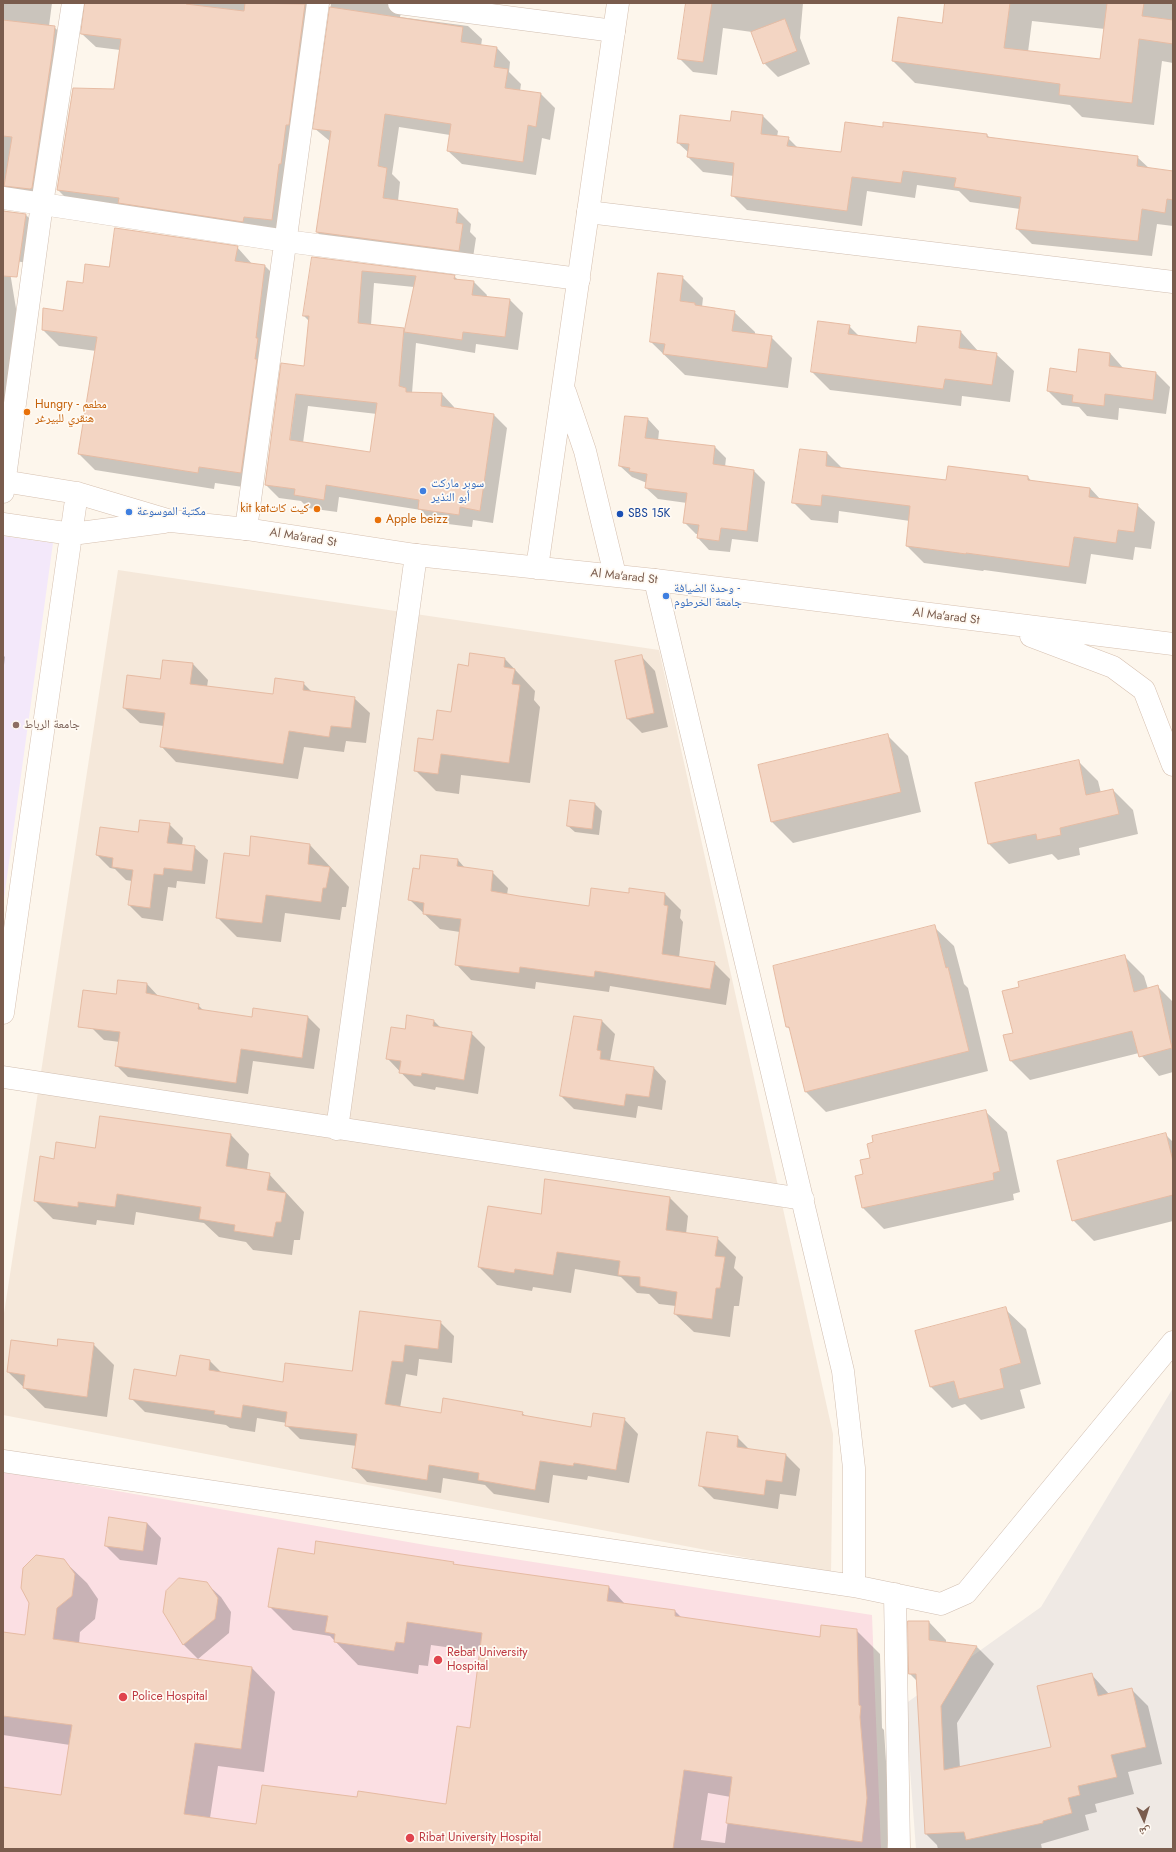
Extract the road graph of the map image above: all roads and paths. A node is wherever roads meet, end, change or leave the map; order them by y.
1 (74, 3) edge
2 (318, 3) edge
3 (399, 3) edge
4 (618, 3) edge
5 (614, 31) junction
6 (3, 198) edge
7 (42, 204) junction
8 (588, 212) junction
9 (286, 241) junction
10 (579, 279) junction
11 (1173, 282) edge
12 (563, 387) junction
13 (4, 485) edge
14 (77, 493) junction
15 (171, 521) junction
16 (3, 524) edge
17 (246, 529) junction
18 (72, 534) junction
19 (416, 555) junction
20 (537, 568) junction
21 (615, 575) junction
22 (655, 580) junction
23 (998, 624) junction
24 (1173, 644) edge
25 (1173, 765) edge
26 (3, 1013) edge
27 (3, 1077) edge
28 (337, 1129) junction
29 (803, 1199) junction
30 (1173, 1342) edge
31 (3, 1461) edge
32 (854, 1586) junction
33 (895, 1594) junction
34 (899, 1849) edge

1 - 7 street
2 - 9 street
3 - 5 street
4 - 5 street
5 - 8 street
6 - 7 street
7 - 9 street
7 - 13 street
8 - 10 street
8 - 11 street
9 - 10 street
9 - 17 street
10 - 12 street
12 - 20 street
12 - 21 street
13 - 14 street, Al Ma'arad St
14 - 15 street, Al Ma'arad St
14 - 18 street
15 - 17 street, Al Ma'arad St
15 - 18 street, Al Ma'arad St
16 - 18 street, Al Ma'arad St
17 - 19 street, Al Ma'arad St
18 - 26 street
19 - 20 street, Al Ma'arad St
19 - 28 street
20 - 21 street, Al Ma'arad St
21 - 22 street, Al Ma'arad St
22 - 23 street, Al Ma'arad St
22 - 29 street
23 - 24 street, Al Ma'arad St
23 - 25 street
27 - 28 street
28 - 29 street
29 - 32 street
30 - 33 street
31 - 32 street
32 - 33 street
33 - 34 street

